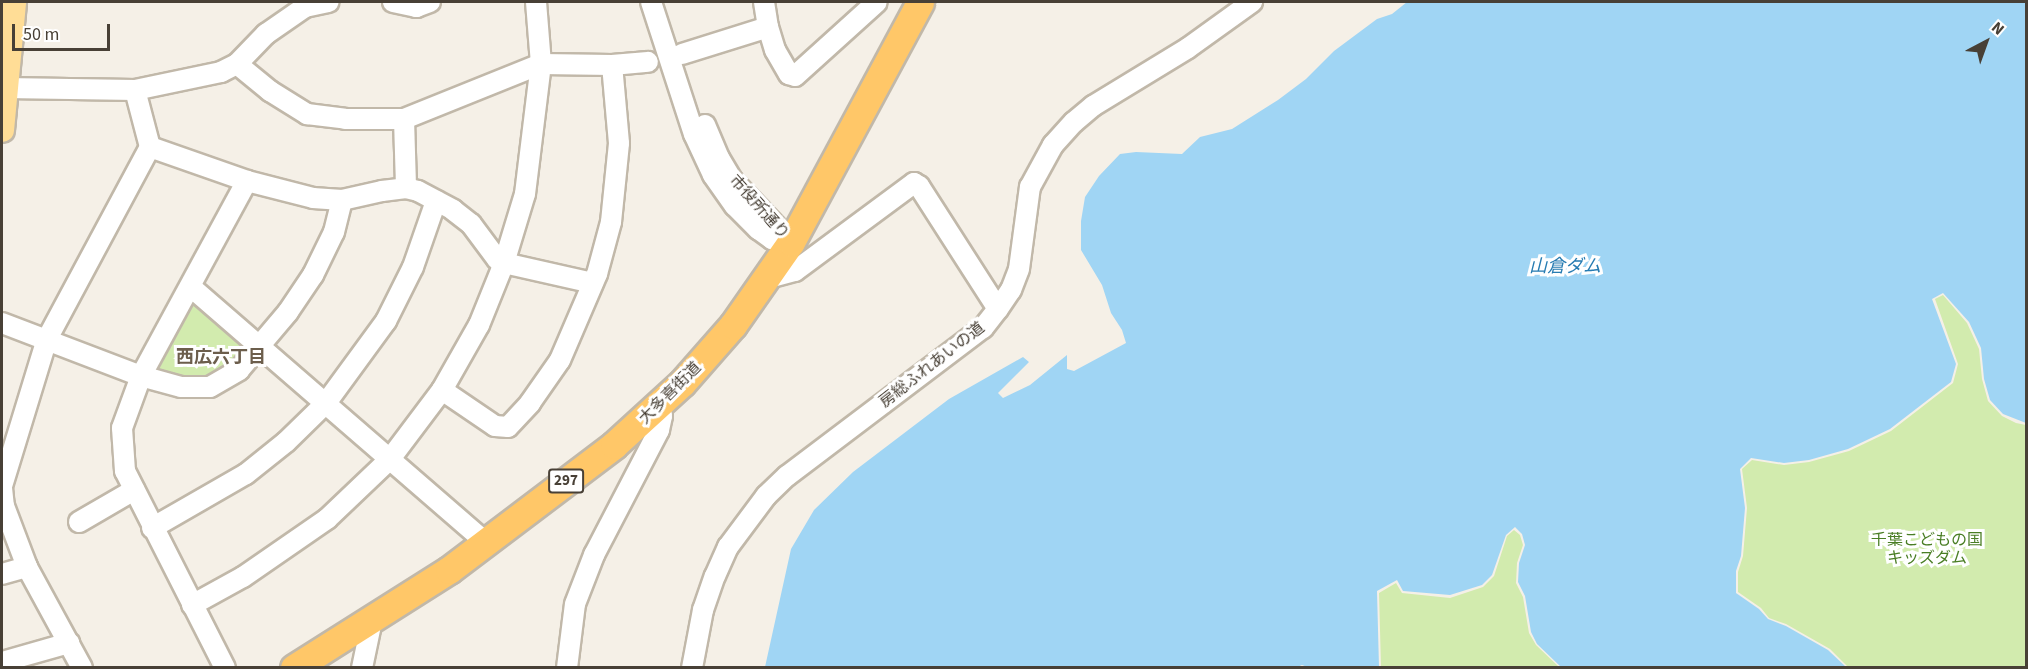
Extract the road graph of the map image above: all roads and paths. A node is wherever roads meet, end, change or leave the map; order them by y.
1 (14, 2) edge
2 (328, 2) edge
3 (393, 2) edge
4 (430, 2) edge
5 (536, 2) edge
6 (651, 2) edge
7 (665, 2) edge
8 (764, 2) edge
9 (877, 2) edge
10 (920, 2) edge
11 (1252, 2) edge
12 (304, 4) edge
13 (768, 27) junction
14 (682, 54) junction
15 (4, 62) edge
16 (648, 62) dead end
17 (237, 64) junction
18 (541, 64) junction
19 (612, 65) junction
20 (4, 88) junction
21 (135, 90) junction
22 (404, 119) junction
23 (2, 129) edge
24 (150, 147) junction
25 (247, 181) junction
26 (406, 188) junction
27 (342, 200) junction
28 (436, 201) junction
29 (791, 242) junction
30 (504, 263) junction
31 (768, 278) junction
32 (593, 283) junction
33 (191, 287) junction
34 (998, 309) junction
35 (2, 323) edge
36 (46, 339) junction
37 (260, 347) junction
38 (141, 376) junction
39 (442, 390) junction
40 (326, 403) junction
41 (660, 406) junction
42 (390, 459) junction
43 (2, 487) edge
44 (134, 490) junction
45 (79, 522) dead end
46 (152, 528) junction
47 (485, 542) junction
48 (27, 567) junction
49 (2, 573) edge
50 (192, 605) junction
51 (372, 620) junction
52 (69, 643) junction
53 (2, 662) edge
54 (82, 668) edge
55 (225, 668) edge
56 (294, 668) edge
57 (362, 668) edge
58 (567, 668) edge
59 (692, 668) edge

1 - 15 main road
2 - 12 street
3 - 4 street
5 - 18 street
6 - 29 street, 市役所通り
7 - 14 street, 市役所通り
8 - 13 street
9 - 13 street
10 - 29 highway, 大多喜街道 / 297
11 - 34 street, 房総ふれあいの道
12 - 17 street
13 - 14 street
14 - 29 street, 市役所通り
15 - 20 main road
16 - 19 street
17 - 21 street
17 - 22 street
18 - 19 street
18 - 22 street
18 - 30 street
19 - 32 street
20 - 21 street
20 - 23 main road
21 - 24 street
22 - 26 street
24 - 25 street
24 - 36 street
25 - 27 street
25 - 33 street
26 - 27 street
26 - 28 street
27 - 37 street
28 - 30 street
28 - 40 street
29 - 31 highway, 大多喜街道 / 297
30 - 32 street
30 - 39 street
31 - 34 street
31 - 41 highway, 大多喜街道 / 297
32 - 39 street
33 - 37 street
33 - 38 street
34 - 59 street, 房総ふれあいの道
35 - 36 street
36 - 38 street
36 - 43 street
37 - 38 street
37 - 40 street
38 - 44 street
39 - 42 street
40 - 42 street
40 - 46 street
41 - 47 highway, 大多喜街道 / 297
41 - 58 street
42 - 47 street
42 - 50 street
43 - 48 street
44 - 45 street
44 - 46 street
46 - 50 street
47 - 51 highway, 大多喜街道 / 297
48 - 49 street
48 - 52 street
50 - 55 street
51 - 56 highway, 大多喜街道 / 297
51 - 57 street
52 - 53 street
52 - 54 street

